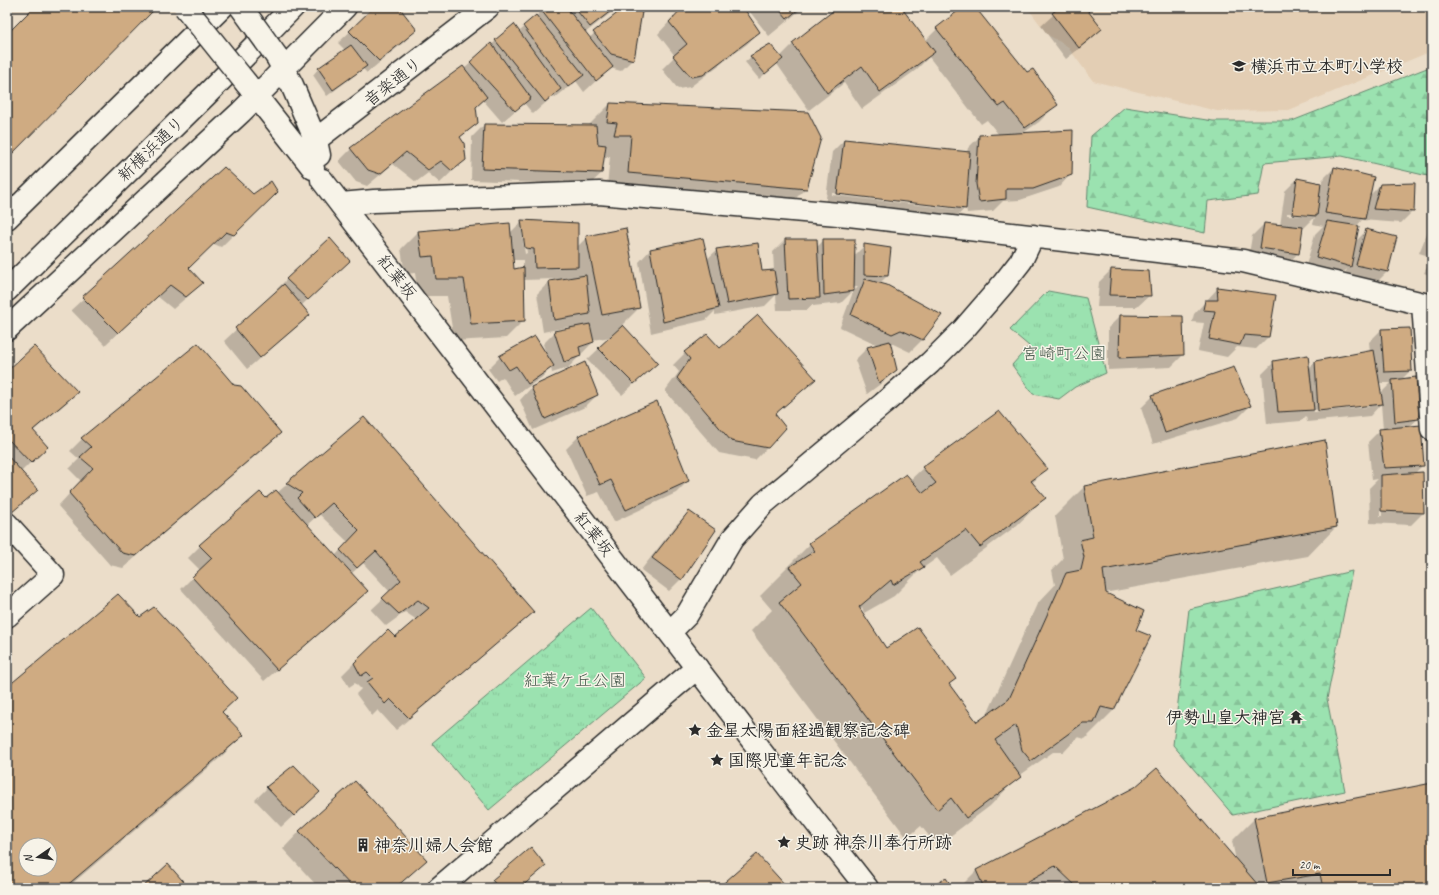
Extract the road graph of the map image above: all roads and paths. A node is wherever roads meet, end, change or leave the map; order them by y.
1 (185, 7) edge
2 (222, 7) edge
3 (242, 7) edge
4 (293, 7) edge
5 (345, 7) edge
6 (488, 7) edge
7 (280, 63) junction
8 (251, 90) junction
9 (316, 141) junction
10 (309, 162) junction
11 (322, 180) junction
12 (341, 204) junction
13 (7, 218) edge
14 (1033, 236) junction
15 (7, 290) edge
16 (1428, 305) edge
17 (7, 329) edge
18 (1432, 429) edge
19 (7, 524) edge
20 (7, 616) edge
21 (670, 632) junction
22 (697, 668) junction
23 (439, 888) edge
24 (867, 888) edge

1 - 8 street, 紅葉坂, bridge
2 - 13 street
3 - 7 street, bridge
4 - 15 street, 新横浜通り
5 - 7 street
6 - 9 street, 音楽通り
7 - 8 street
7 - 9 street
8 - 10 street, 紅葉坂
8 - 17 street
9 - 10 street, 音楽通り
9 - 11 street
10 - 11 street, 紅葉坂
11 - 12 street, 紅葉坂
12 - 14 street
12 - 21 street, 紅葉坂
14 - 16 street
14 - 21 street
16 - 18 street
19 - 20 street
21 - 22 street, 紅葉坂
22 - 23 street
22 - 24 street, 紅葉坂

